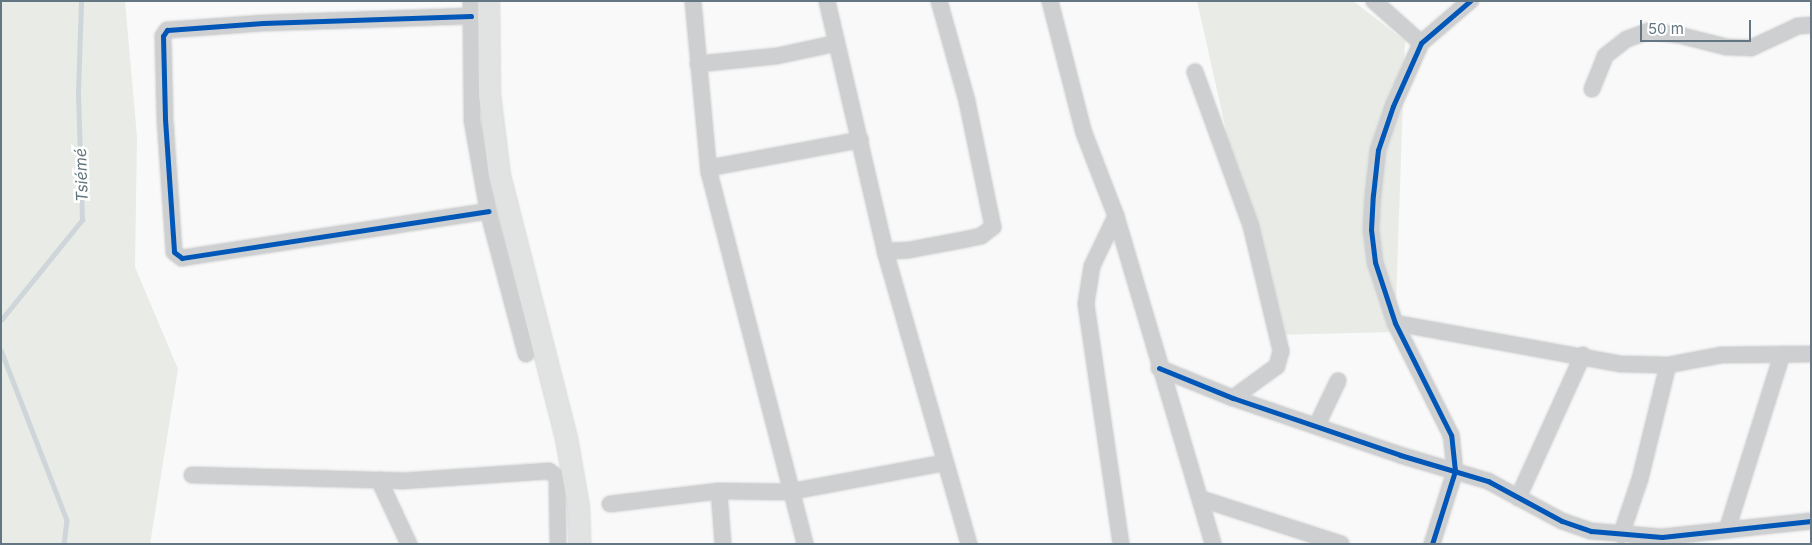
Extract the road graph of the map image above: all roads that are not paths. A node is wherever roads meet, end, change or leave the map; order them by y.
1 (488, 1) edge
2 (692, 1) edge
3 (827, 1) edge
4 (939, 1) edge
5 (1050, 1) edge
6 (1374, 1) edge
7 (1470, 1) edge
8 (471, 8) edge
9 (1811, 25) edge
10 (1421, 43) junction
11 (837, 44) junction
12 (698, 64) junction
13 (1195, 72) dead end
14 (1592, 89) dead end
15 (860, 140) junction
16 (709, 168) junction
17 (488, 211) junction
18 (1116, 216) junction
19 (885, 251) junction
20 (1395, 323) junction
21 (526, 354) dead end
22 (1782, 354) junction
23 (1811, 354) edge
24 (1583, 355) junction
25 (1668, 365) junction
26 (1159, 368) junction
27 (1338, 381) dead end
28 (1233, 398) junction
29 (1317, 425) junction
30 (944, 463) junction
31 (1455, 471) junction
32 (192, 475) dead end
33 (379, 480) junction
34 (719, 491) junction
35 (789, 492) junction
36 (1518, 498) junction
37 (1202, 499) junction
38 (610, 504) dead end
39 (1811, 520) edge
40 (1727, 530) junction
41 (1621, 535) junction
42 (1668, 540) edge
43 (409, 544) edge
44 (558, 544) edge
45 (579, 544) edge
46 (723, 544) edge
47 (805, 544) edge
48 (969, 544) edge
49 (1121, 544) edge
50 (1213, 544) edge
51 (1341, 544) edge
52 (1432, 544) edge

1 - 45 main road
2 - 12 street
3 - 11 street
4 - 19 street
5 - 18 street
6 - 10 street
7 - 10 street
8 - 17 street
8 - 17 street
9 - 14 street
10 - 20 street
11 - 12 street
11 - 15 street
12 - 16 street
13 - 28 street
15 - 16 street
15 - 19 street
16 - 35 street
17 - 21 street
18 - 26 street
18 - 49 street
19 - 30 street
20 - 24 street
20 - 31 street
22 - 23 street
22 - 25 street
22 - 40 street
24 - 25 street
24 - 36 street
25 - 41 street
26 - 28 street
26 - 37 street
27 - 29 street
28 - 29 street
29 - 31 street
30 - 35 street
30 - 48 street
31 - 36 street
31 - 52 street
32 - 33 street
33 - 43 street
33 - 44 street
34 - 35 street
34 - 38 street
34 - 46 street
35 - 47 street
36 - 41 street
37 - 50 street
37 - 51 street
39 - 40 street
40 - 42 street
41 - 42 street

